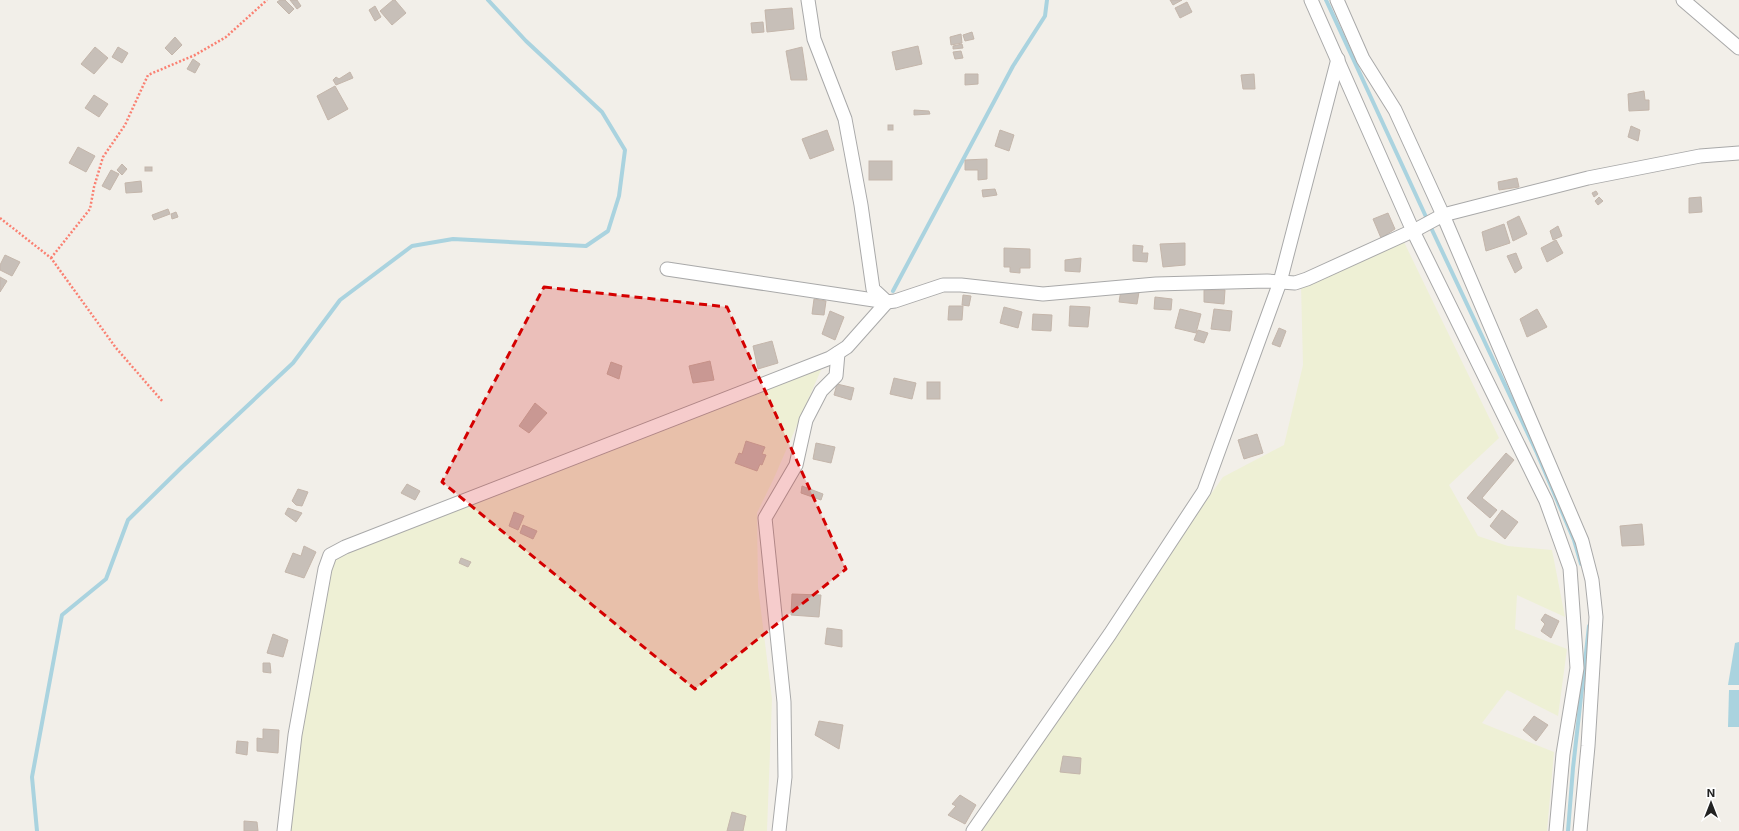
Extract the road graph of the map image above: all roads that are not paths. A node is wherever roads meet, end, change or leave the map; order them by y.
1 (808, 0) edge
2 (1311, 0) edge
3 (1337, 0) edge
4 (1683, 0) edge
5 (1739, 48) edge
6 (1338, 59) junction
7 (1739, 153) edge
8 (1442, 215) junction
9 (1416, 229) junction
10 (667, 269) dead end
11 (1280, 282) junction
12 (887, 302) junction
13 (838, 353) junction
14 (284, 831) edge
15 (780, 831) edge
16 (973, 831) edge
17 (1556, 831) edge
18 (1580, 831) edge

1 - 12 street
2 - 6 street
3 - 8 street
4 - 5 street
6 - 9 street
6 - 11 street
7 - 8 street
8 - 9 street
8 - 18 street
9 - 11 street
9 - 17 street
10 - 12 street
11 - 12 street
11 - 16 street
12 - 13 street
13 - 14 street
13 - 15 street

